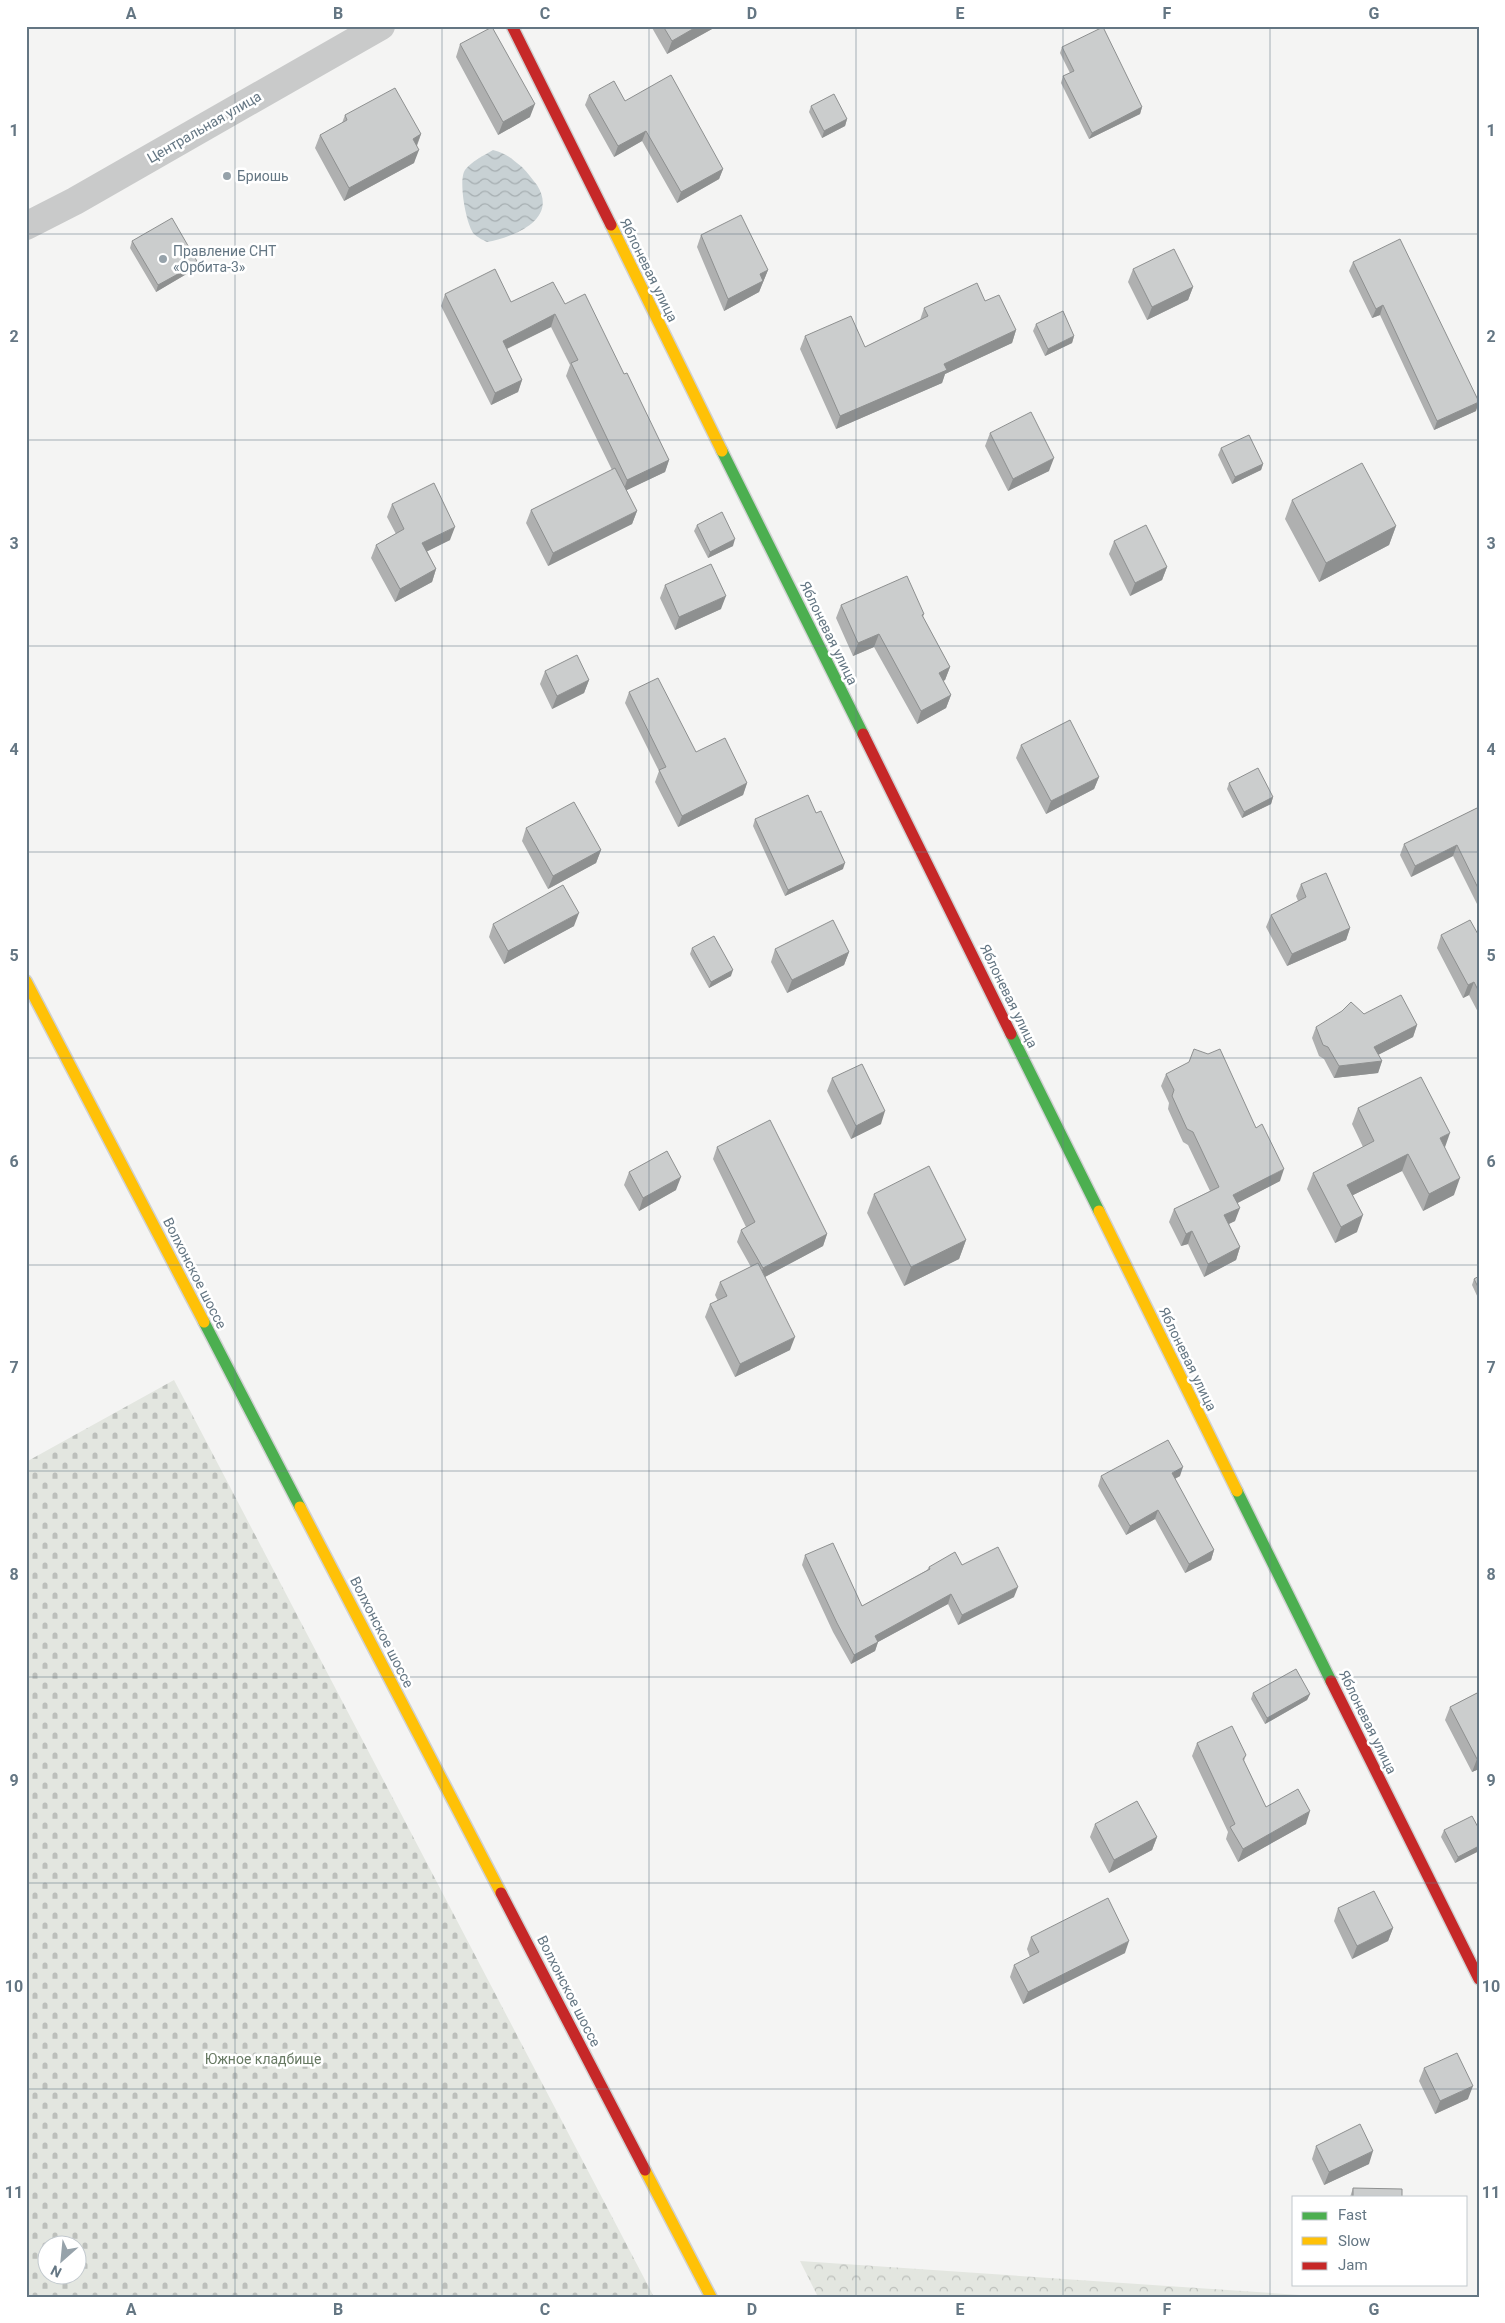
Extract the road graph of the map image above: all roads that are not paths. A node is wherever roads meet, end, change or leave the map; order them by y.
1 (381, 26) edge
2 (512, 26) edge
3 (26, 226) edge
4 (26, 980) edge
5 (1479, 1979) edge
6 (711, 2297) edge

1 - 3 street, Центральная улица
2 - 5 street, Яблоневая улица
4 - 6 street, Волхонское шоссе

